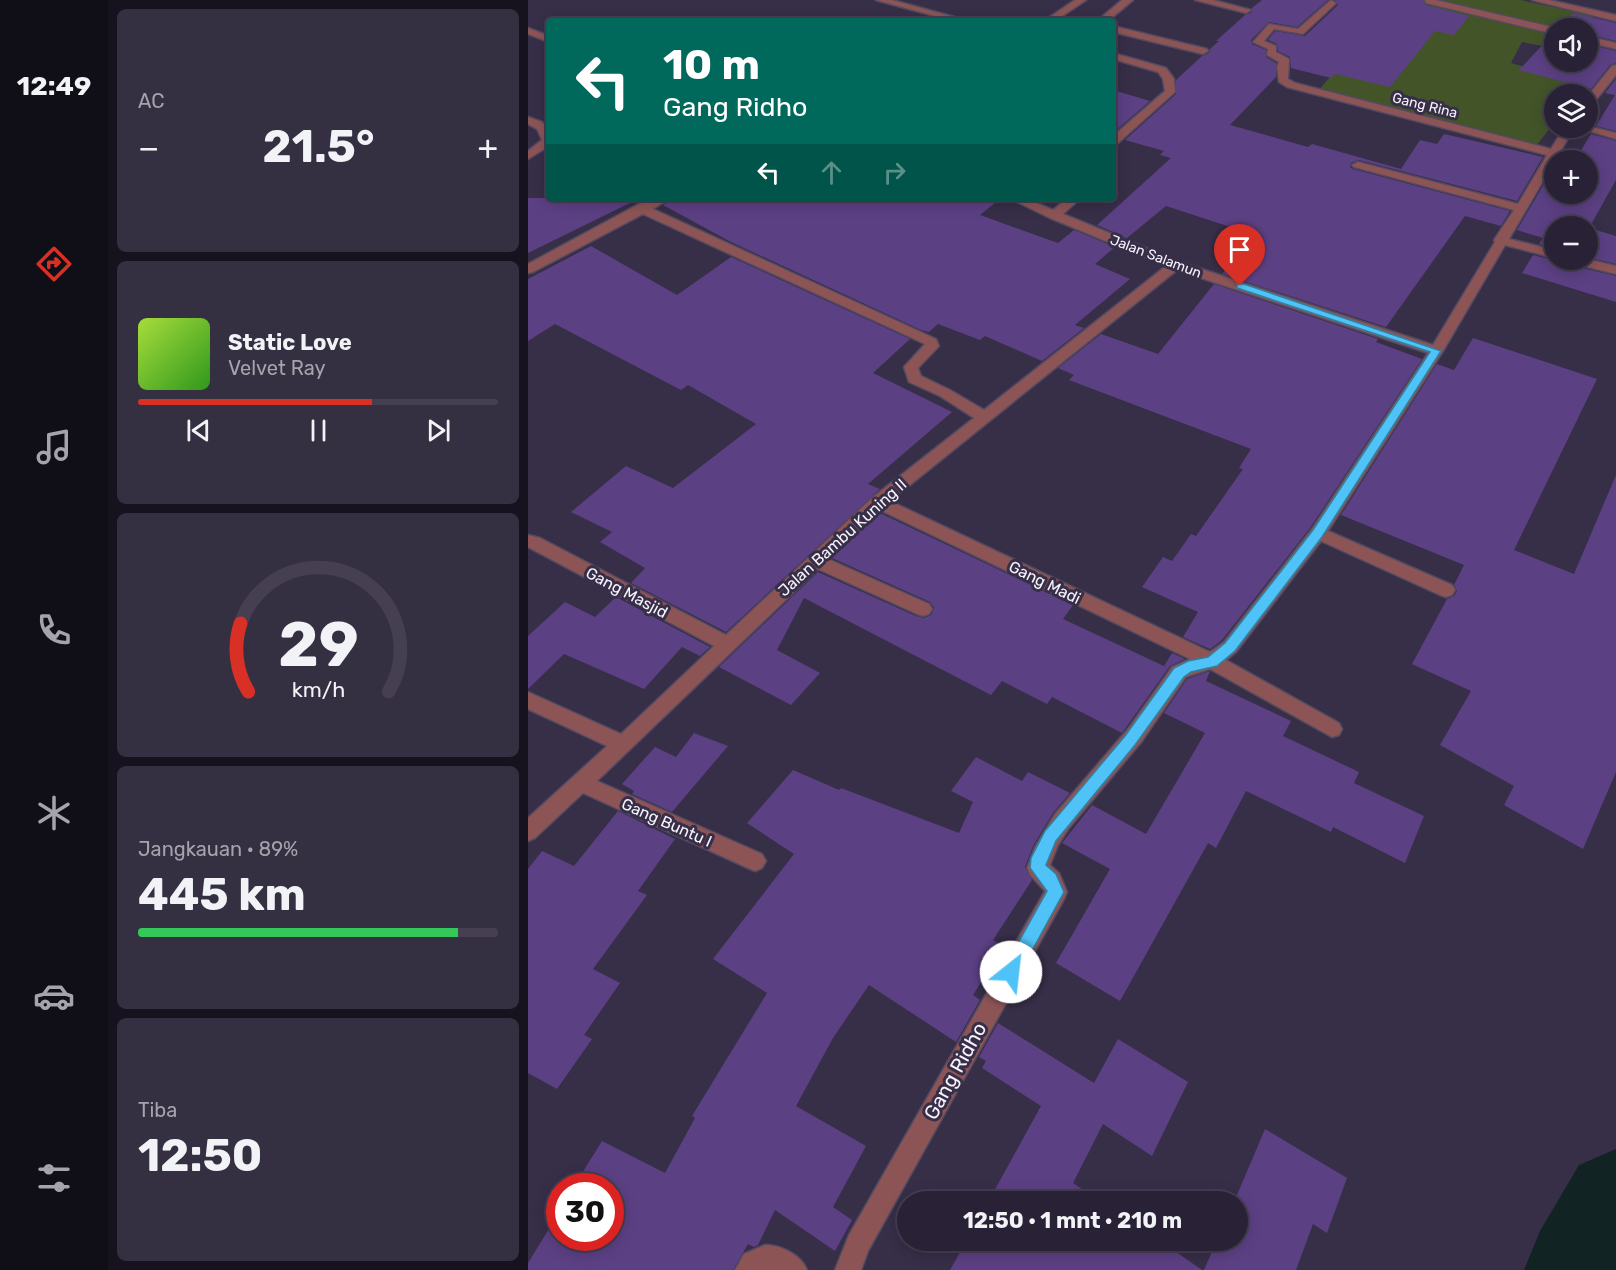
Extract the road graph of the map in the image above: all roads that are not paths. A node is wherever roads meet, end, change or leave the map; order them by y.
1 (881, 0) edge
2 (934, 0) edge
3 (1081, 0) edge
4 (1128, 0) edge
5 (1200, 0) edge
6 (1314, 0) edge
7 (1537, 0) edge
8 (1428, 1) edge
9 (919, 9) junction
10 (1246, 10) dead end
11 (953, 18) edge
12 (1054, 18) edge
13 (1106, 18) edge
14 (1616, 18) edge
15 (1544, 29) edge
16 (1116, 30) edge
17 (528, 31) edge
18 (544, 37) edge
19 (528, 40) edge
20 (1598, 42) edge
21 (1616, 46) edge
22 (1203, 51) dead end
23 (1116, 57) edge
24 (1616, 68) edge
25 (1612, 78) edge
26 (1598, 93) edge
27 (528, 120) edge
28 (546, 132) edge
29 (1598, 132) edge
30 (1616, 136) edge
31 (1116, 139) edge
32 (546, 142) edge
33 (1544, 151) edge
34 (528, 156) edge
35 (1358, 165) dead end
36 (1544, 167) edge
37 (657, 201) edge
38 (1022, 201) edge
39 (1072, 201) edge
40 (641, 208) junction
41 (1521, 208) junction
42 (1054, 214) junction
43 (1500, 240) junction
44 (1544, 251) edge
45 (1175, 265) junction
46 (1598, 266) edge
47 (528, 269) edge
48 (1616, 270) edge
49 (1436, 351) junction
50 (984, 417) junction
51 (878, 502) junction
52 (1318, 533) junction
53 (528, 541) edge
54 (816, 561) junction
55 (1446, 590) dead end
56 (923, 609) dead end
57 (726, 644) junction
58 (1212, 662) junction
59 (528, 700) edge
60 (1332, 729) dead end
61 (623, 744) junction
62 (579, 782) junction
63 (528, 831) edge
64 (755, 861) dead end
65 (748, 1270) edge
66 (794, 1270) edge
67 (848, 1270) edge

1 - 9 street
2 - 9 street
3 - 12 street
4 - 13 street
5 - 10 street
6 - 33 street, Gang Rina
7 - 14 street
8 - 15 street
9 - 11 street
16 - 22 street
17 - 18 street
18 - 19 street
20 - 21 street
23 - 31 street
24 - 25 street
25 - 26 street
27 - 28 street
29 - 30 street
32 - 34 street
35 - 41 street
36 - 41 street
37 - 40 street
38 - 42 street, Jalan Salamun
39 - 42 street
40 - 47 street
40 - 50 street
41 - 43 street
42 - 45 street, Jalan Salamun
43 - 44 street
43 - 49 street
45 - 49 street, Jalan Salamun
45 - 50 street, Jalan Bambu Kuning II
46 - 48 street
49 - 52 street
50 - 51 street, Jalan Bambu Kuning II
51 - 54 street, Jalan Bambu Kuning II
51 - 58 street, Gang Madi
52 - 55 street
52 - 58 street
53 - 57 street, Gang Masjid
54 - 56 street
54 - 57 street, Jalan Bambu Kuning II
57 - 61 street, Jalan Bambu Kuning II
58 - 60 street, Gang Madi
58 - 67 street, Gang Ridho
59 - 61 street
61 - 62 street, Jalan Bambu Kuning II
62 - 63 street, Jalan Bambu Kuning II
62 - 64 street, Gang Buntu I
65 - 66 street

